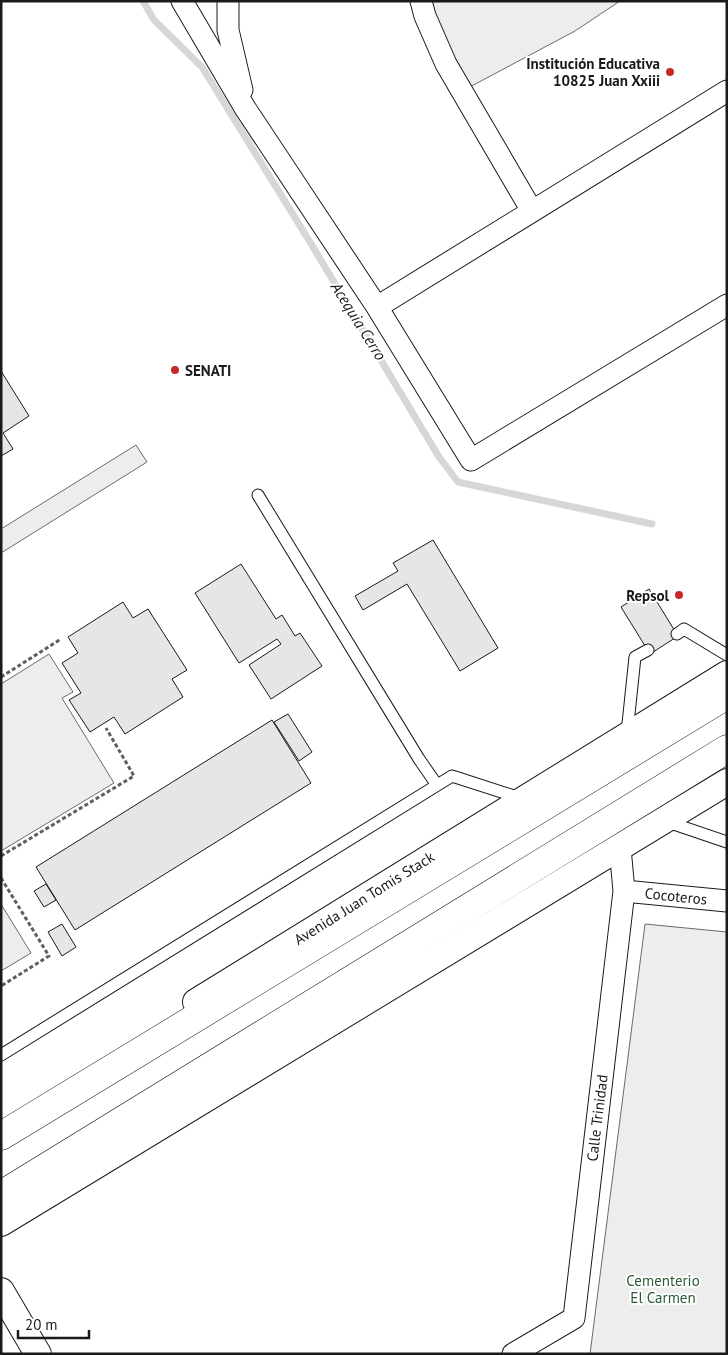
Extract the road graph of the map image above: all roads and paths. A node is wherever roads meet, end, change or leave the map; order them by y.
1 (182, 1) edge
2 (228, 1) edge
3 (421, 1) edge
4 (727, 91) edge
5 (245, 108) junction
6 (532, 211) junction
7 (377, 307) junction
8 (725, 311) edge
9 (258, 495) dead end
10 (677, 634) dead end
11 (61, 639) dead end
12 (648, 650) dead end
13 (727, 655) edge
14 (727, 674) edge
15 (1, 677) edge
16 (727, 696) edge
17 (106, 728) dead end
18 (627, 736) junction
19 (727, 749) edge
20 (727, 782) edge
21 (437, 785) junction
22 (524, 799) junction
23 (663, 821) junction
24 (727, 842) edge
25 (620, 848) junction
26 (1, 856) edge
27 (1, 878) edge
28 (624, 891) junction
29 (727, 901) edge
30 (1, 986) edge
31 (1, 1055) edge
32 (1, 1122) edge
33 (1, 1136) edge
34 (1, 1195) edge
35 (1, 1223) edge
36 (1, 1291) edge
37 (38, 1354) edge
38 (513, 1354) edge

1 - 5 street
2 - 5 street
3 - 6 street
4 - 6 street
5 - 7 street
6 - 7 street
7 - 8 street
9 - 21 lane
10 - 13 lane
11 - 15 path
12 - 18 lane
14 - 18 street, Avenida Juan Tomis Stack
16 - 33 main road, Avenida Juan Tomis Stack
17 - 26 path
18 - 22 street, Avenida Juan Tomis Stack
19 - 34 main road
20 - 23 street
21 - 22 lane
21 - 31 lane
22 - 32 street, Avenida Juan Tomis Stack
23 - 24 lane
23 - 25 street
25 - 28 street, Calle Trinidad
25 - 35 street
27 - 30 path
28 - 29 street, Cocoteros
28 - 38 street, Calle Trinidad
36 - 37 street

